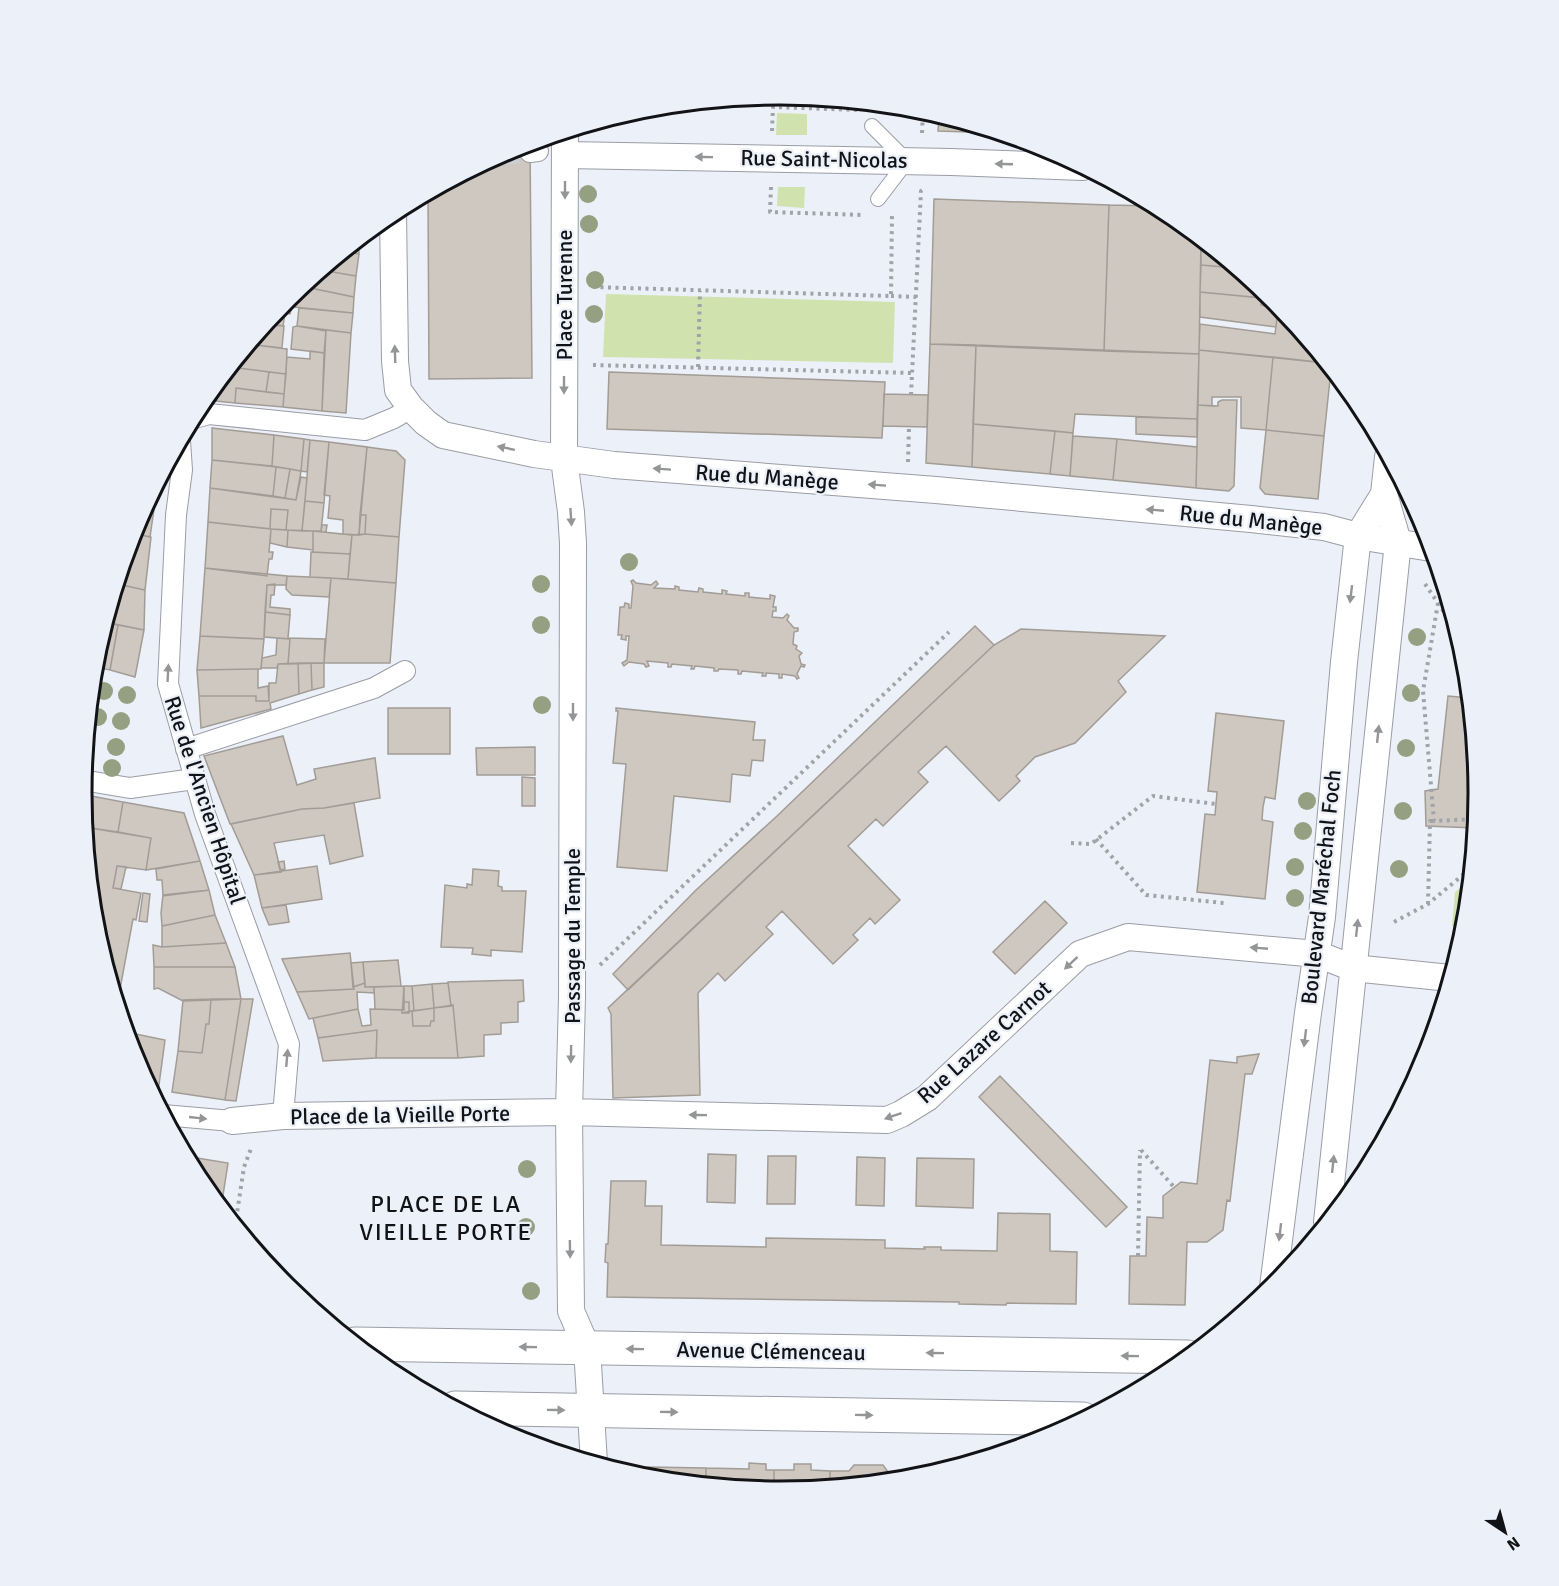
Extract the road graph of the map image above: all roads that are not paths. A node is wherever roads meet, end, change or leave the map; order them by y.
1 (872, 126) dead end
2 (565, 143) edge
3 (907, 161) junction
4 (1063, 166) edge
5 (878, 199) dead end
6 (393, 224) edge
7 (411, 408) junction
8 (205, 415) edge
9 (564, 459) junction
10 (174, 467) edge
11 (1387, 470) edge
12 (1384, 494) junction
13 (1358, 536) junction
14 (1398, 542) junction
15 (1421, 546) edge
16 (405, 671) dead end
17 (186, 749) junction
18 (194, 779) junction
19 (92, 782) edge
20 (1317, 954) junction
21 (1353, 968) junction
22 (1442, 977) edge
23 (569, 1112) junction
24 (172, 1115) edge
25 (283, 1116) junction
26 (242, 1120) joint
27 (1329, 1207) edge
28 (1275, 1269) edge
29 (368, 1344) edge
30 (587, 1348) junction
31 (1173, 1357) edge
32 (472, 1408) edge
33 (589, 1411) junction
34 (1065, 1419) edge
35 (594, 1456) edge

1 - 3 lane
3 -> 2 street, Rue Saint-Nicolas
2 -> 9 street, Place Turenne
4 -> 3 street, Rue Saint-Nicolas
3 - 5 lane
7 -> 6 street, Rue du Manège
7 - 8 street
9 -> 7 street, Rue du Manège
13 -> 9 street, Rue du Manège
9 -> 23 street, Passage du Temple
17 -> 10 street, Rue de l'Ancien Hôpital
11 - 12 street, Boulevard Maréchal Foch
12 - 13 street, Boulevard Maréchal Foch
12 - 14 street, Boulevard Maréchal Foch
13 - 14 street, Rue du Manège
13 -> 20 street, Boulevard Maréchal Foch
14 - 15 street, Rue du Manège
21 -> 14 street, Boulevard Maréchal Foch
16 - 17 street
17 - 18 street, Rue de l'Ancien Hôpital
18 - 19 street
25 -> 18 street, Rue de l'Ancien Hôpital
20 - 21 street, Rue Lazare Carnot
20 -> 23 street, Rue Lazare Carnot
20 -> 28 street, Boulevard Maréchal Foch
21 - 22 street, Rue Lazare Carnot
27 -> 21 street, Boulevard Maréchal Foch
23 - 25 street, Place de la Vieille Porte
23 -> 30 street, Passage du Temple
24 -> 26 street
25 - 26 street, Place de la Vieille Porte
30 -> 29 street, Avenue Clémenceau
31 -> 30 street, Avenue Clémenceau
30 - 33 street, Passage du Temple
32 -> 33 street
33 -> 34 street
33 - 35 street, Passage du Temple

